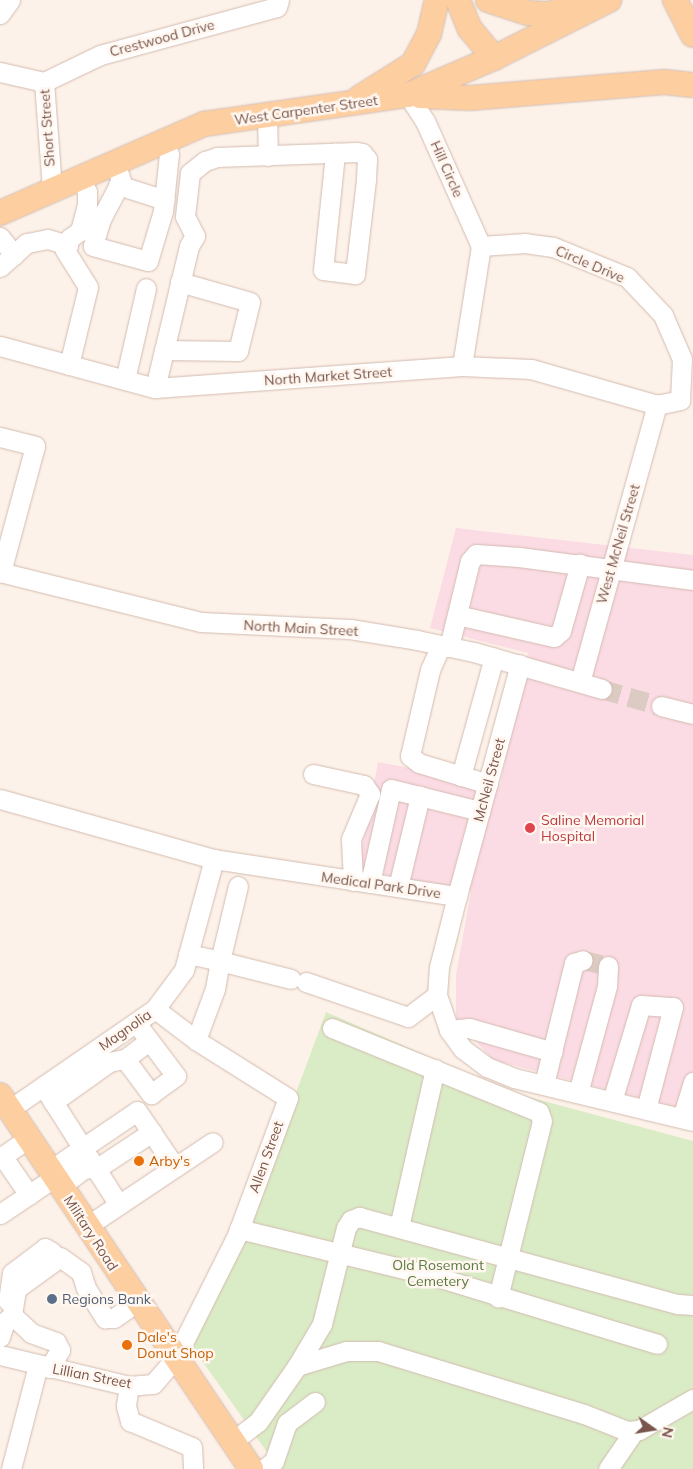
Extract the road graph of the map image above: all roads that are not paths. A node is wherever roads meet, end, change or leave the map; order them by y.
1 (10, 0) edge
2 (279, 0) edge
3 (437, 0) edge
4 (458, 0) edge
5 (488, 0) edge
6 (602, 0) edge
7 (609, 0) edge
8 (675, 0) edge
9 (0, 14) edge
10 (693, 35) edge
11 (494, 58) junction
12 (0, 72) edge
13 (44, 82) junction
14 (693, 85) edge
15 (408, 95) junction
16 (351, 103) junction
17 (267, 116) junction
18 (163, 142) junction
19 (335, 153) junction
20 (268, 156) junction
21 (117, 174) junction
22 (81, 177) junction
23 (52, 190) junction
24 (164, 200) junction
25 (0, 213) edge
26 (0, 237) edge
27 (68, 245) junction
28 (481, 246) junction
29 (7, 261) edge
30 (180, 282) junction
31 (146, 288) dead end
32 (0, 346) edge
33 (164, 350) junction
34 (69, 365) junction
35 (462, 366) junction
36 (125, 380) junction
37 (155, 388) junction
38 (657, 406) junction
39 (0, 437) edge
40 (580, 564) junction
41 (611, 568) junction
42 (0, 572) edge
43 (693, 580) edge
44 (457, 615) junction
45 (445, 646) junction
46 (494, 658) junction
47 (520, 664) junction
48 (580, 682) junction
49 (602, 688) tunnel mouth
50 (661, 706) tunnel mouth
51 (693, 714) edge
52 (313, 774) dead end
53 (461, 776) junction
54 (488, 784) junction
55 (420, 796) junction
56 (0, 799) edge
57 (480, 811) junction
58 (214, 859) junction
59 (361, 882) junction
60 (238, 886) dead end
61 (398, 887) junction
62 (457, 896) junction
63 (188, 954) junction
64 (583, 960) dead end
65 (220, 961) junction
66 (608, 966) dead end
67 (437, 995) junction
68 (155, 1009) junction
69 (136, 1024) junction
70 (332, 1028) dead end
71 (449, 1030) junction
72 (196, 1040) junction
73 (149, 1041) junction
74 (553, 1052) junction
75 (125, 1059) junction
76 (435, 1069) junction
77 (693, 1082) edge
78 (544, 1084) junction
79 (43, 1086) junction
80 (578, 1093) junction
81 (612, 1101) junction
82 (53, 1102) junction
83 (4, 1105) edge
84 (646, 1109) junction
85 (687, 1119) edge
86 (152, 1132) junction
87 (29, 1138) junction
88 (212, 1142) dead end
89 (83, 1148) junction
90 (1, 1158) edge
91 (176, 1167) junction
92 (96, 1169) junction
93 (55, 1178) junction
94 (29, 1195) junction
95 (119, 1205) junction
96 (0, 1214) edge
97 (87, 1226) junction
98 (399, 1227) junction
99 (239, 1229) junction
100 (341, 1253) junction
101 (106, 1255) junction
102 (58, 1256) junction
103 (508, 1258) junction
104 (81, 1272) junction
105 (498, 1298) junction
106 (137, 1302) junction
107 (693, 1305) edge
108 (4, 1323) edge
109 (657, 1344) dead end
110 (0, 1355) edge
111 (175, 1359) junction
112 (44, 1366) junction
113 (297, 1366) junction
114 (129, 1386) junction
115 (693, 1399) edge
116 (314, 1402) dead end
117 (604, 1423) junction
118 (634, 1431) junction
119 (241, 1459) edge
120 (612, 1463) edge
121 (10, 1469) edge
122 (193, 1469) edge
123 (264, 1469) edge

1 - 9 street
2 - 13 street, Crestwood Drive
3 - 16 main road
4 - 11 main road
5 - 6 main road
7 - 11 main road, West Carpenter Street
8 - 10 main road
11 - 15 main road, West Carpenter Street
12 - 13 street, Short Street
13 - 23 street, Short Street
14 - 15 main road
15 - 16 main road, West Carpenter Street
15 - 28 street, Hill Circle
16 - 17 main road, West Carpenter Street
17 - 18 main road, West Carpenter Street
17 - 20 street
18 - 21 main road, West Carpenter Street
18 - 24 street
19 - 19 street
19 - 20 street
20 - 30 street
21 - 22 main road, West Carpenter Street
21 - 24 street
21 - 24 street
22 - 23 main road, West Carpenter Street
22 - 27 street
23 - 25 main road, West Carpenter Street
26 - 29 street
27 - 29 street
27 - 34 street
28 - 35 street
28 - 38 street, Circle Drive
30 - 33 street
30 - 33 street
31 - 36 street
32 - 34 street, North Market Street
33 - 37 street
34 - 36 street, North Market Street
35 - 37 street, North Market Street
35 - 38 street, North Market Street
36 - 37 street, North Market Street
38 - 41 street, West McNeil Street
39 - 42 street
40 - 41 street
40 - 44 street
40 - 44 street
41 - 43 street
41 - 48 street, West McNeil Street
42 - 45 street, North Main Street
44 - 45 street
45 - 46 street, North Main Street
45 - 53 street
46 - 47 street, North Main Street
46 - 53 street
47 - 48 street, North Main Street
47 - 54 street, McNeil Street
48 - 49 street, North Main Street
50 - 51 street
52 - 59 street
53 - 54 street
54 - 57 street, McNeil Street
55 - 57 street
55 - 59 street
55 - 61 street
56 - 58 street, Medical Park Drive
57 - 62 street, McNeil Street
58 - 59 street, Medical Park Drive
58 - 63 street, Magnolia
59 - 61 street, Medical Park Drive
60 - 65 street
61 - 62 street, Medical Park Drive
62 - 67 street, Medical Park Drive
63 - 65 street
63 - 68 street, Magnolia
64 - 74 street
65 - 67 street
65 - 72 street
66 - 80 street
67 - 71 street, Medical Park Drive
68 - 69 street, Magnolia
68 - 72 street, Allen Street
69 - 73 street
69 - 79 street, Magnolia
70 - 76 street
71 - 74 street
71 - 78 street, Medical Park Drive
72 - 99 street, Allen Street
73 - 75 street
73 - 75 street
74 - 78 street
75 - 82 street
76 - 98 street
76 - 103 street
77 - 85 street
78 - 80 street, Medical Park Drive
79 - 82 street
79 - 83 street, Magnolia
80 - 81 street, Medical Park Drive
81 - 84 street, Medical Park Drive
81 - 84 street
82 - 89 street
83 - 87 main road, Military Road
84 - 85 street, Medical Park Drive
86 - 89 street
86 - 91 street
86 - 92 street
87 - 90 street
87 - 93 main road, Military Road
88 - 91 street
89 - 92 street
89 - 93 street
90 - 94 street
91 - 95 street
92 - 93 street
92 - 95 street
93 - 94 street
93 - 97 main road, Military Road
94 - 96 street
95 - 97 street
97 - 101 main road, Military Road
98 - 100 street
98 - 103 street
99 - 100 street
99 - 111 street, Allen Street
100 - 105 street
100 - 113 street
101 - 104 street
101 - 106 main road, Military Road
102 - 104 street
102 - 108 street
102 - 108 street
103 - 105 street
103 - 107 street
104 - 106 street
105 - 109 street
106 - 111 main road, Military Road
108 - 112 street
110 - 112 street, Lillian Street
111 - 114 street, Lillian Street
111 - 119 main road, Military Road
112 - 114 street, Lillian Street
112 - 121 street
113 - 117 street
113 - 119 street
114 - 122 street
115 - 118 street
116 - 123 street
117 - 118 street
117 - 120 street
118 - 120 street

